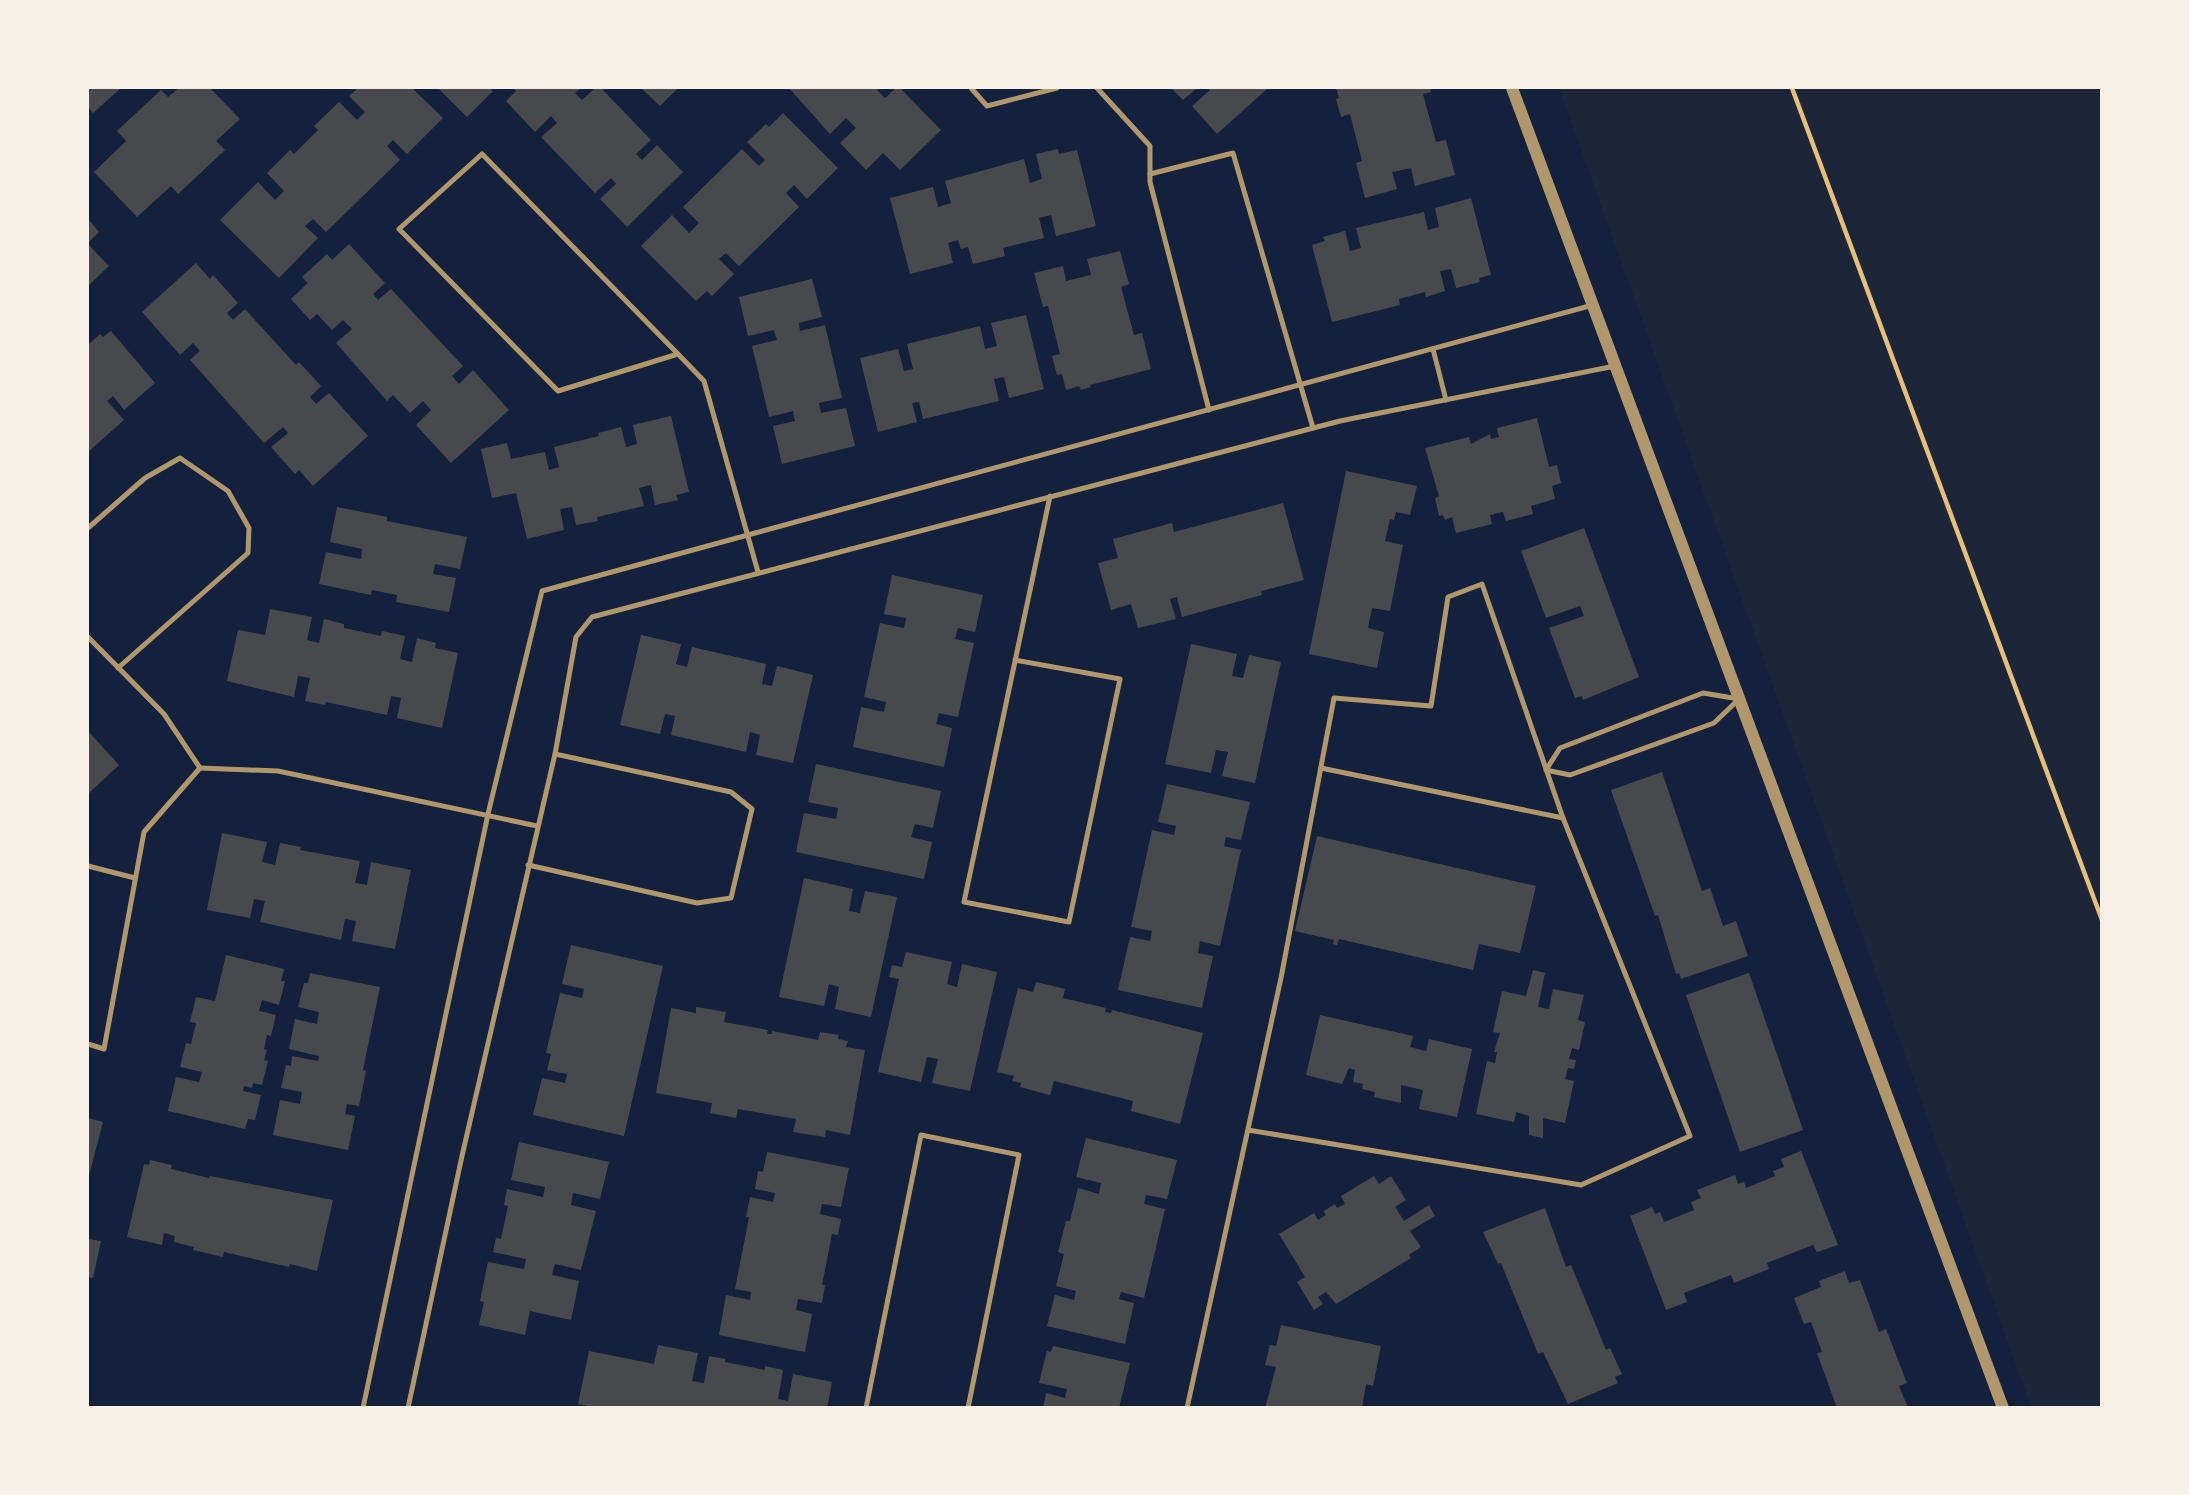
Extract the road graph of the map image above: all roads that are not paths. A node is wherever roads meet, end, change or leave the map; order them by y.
1 (971, 88) edge
2 (1057, 88) edge
3 (1097, 88) edge
4 (1512, 88) edge
5 (1150, 174) junction
6 (1594, 305) junction
7 (1433, 349) junction
8 (678, 354) junction
9 (1615, 366) junction
10 (1298, 385) junction
11 (1446, 400) junction
12 (1209, 410) junction
13 (1313, 428) junction
14 (1050, 496) junction
15 (88, 528) edge
16 (747, 534) junction
17 (758, 572) junction
18 (88, 637) edge
19 (1015, 660) junction
20 (118, 668) junction
21 (1739, 699) junction
22 (555, 754) junction
23 (200, 768) junction
24 (1321, 768) junction
25 (1546, 769) junction
26 (488, 814) junction
27 (1563, 818) junction
28 (537, 826) junction
29 (528, 865) junction
30 (88, 866) edge
31 (135, 878) junction
32 (88, 1044) edge
33 (1248, 1130) junction
34 (363, 1408) edge
35 (408, 1408) edge
36 (866, 1408) edge
37 (968, 1408) edge
38 (1187, 1408) edge
39 (2003, 1408) edge

1 - 2 lane
3 - 5 lane
4 - 6 street
5 - 10 lane
5 - 12 lane
6 - 7 lane
6 - 9 street
7 - 10 lane
7 - 11 lane
8 - 8 lane
8 - 16 lane
9 - 11 lane
9 - 21 street
10 - 12 lane
10 - 13 lane
11 - 13 lane
12 - 16 lane
13 - 14 lane
14 - 17 lane
14 - 19 lane
15 - 20 lane
16 - 17 lane
16 - 26 lane
17 - 22 lane
18 - 20 lane
19 - 19 lane
20 - 23 lane
21 - 25 lane
21 - 25 lane
21 - 39 street
22 - 28 lane
22 - 29 lane
23 - 26 lane
23 - 31 lane
24 - 25 lane
24 - 27 lane
24 - 33 lane
25 - 27 lane
26 - 28 lane
26 - 34 lane
27 - 33 lane
28 - 29 lane
29 - 35 lane
30 - 31 lane
31 - 32 lane
33 - 38 lane
36 - 37 lane

